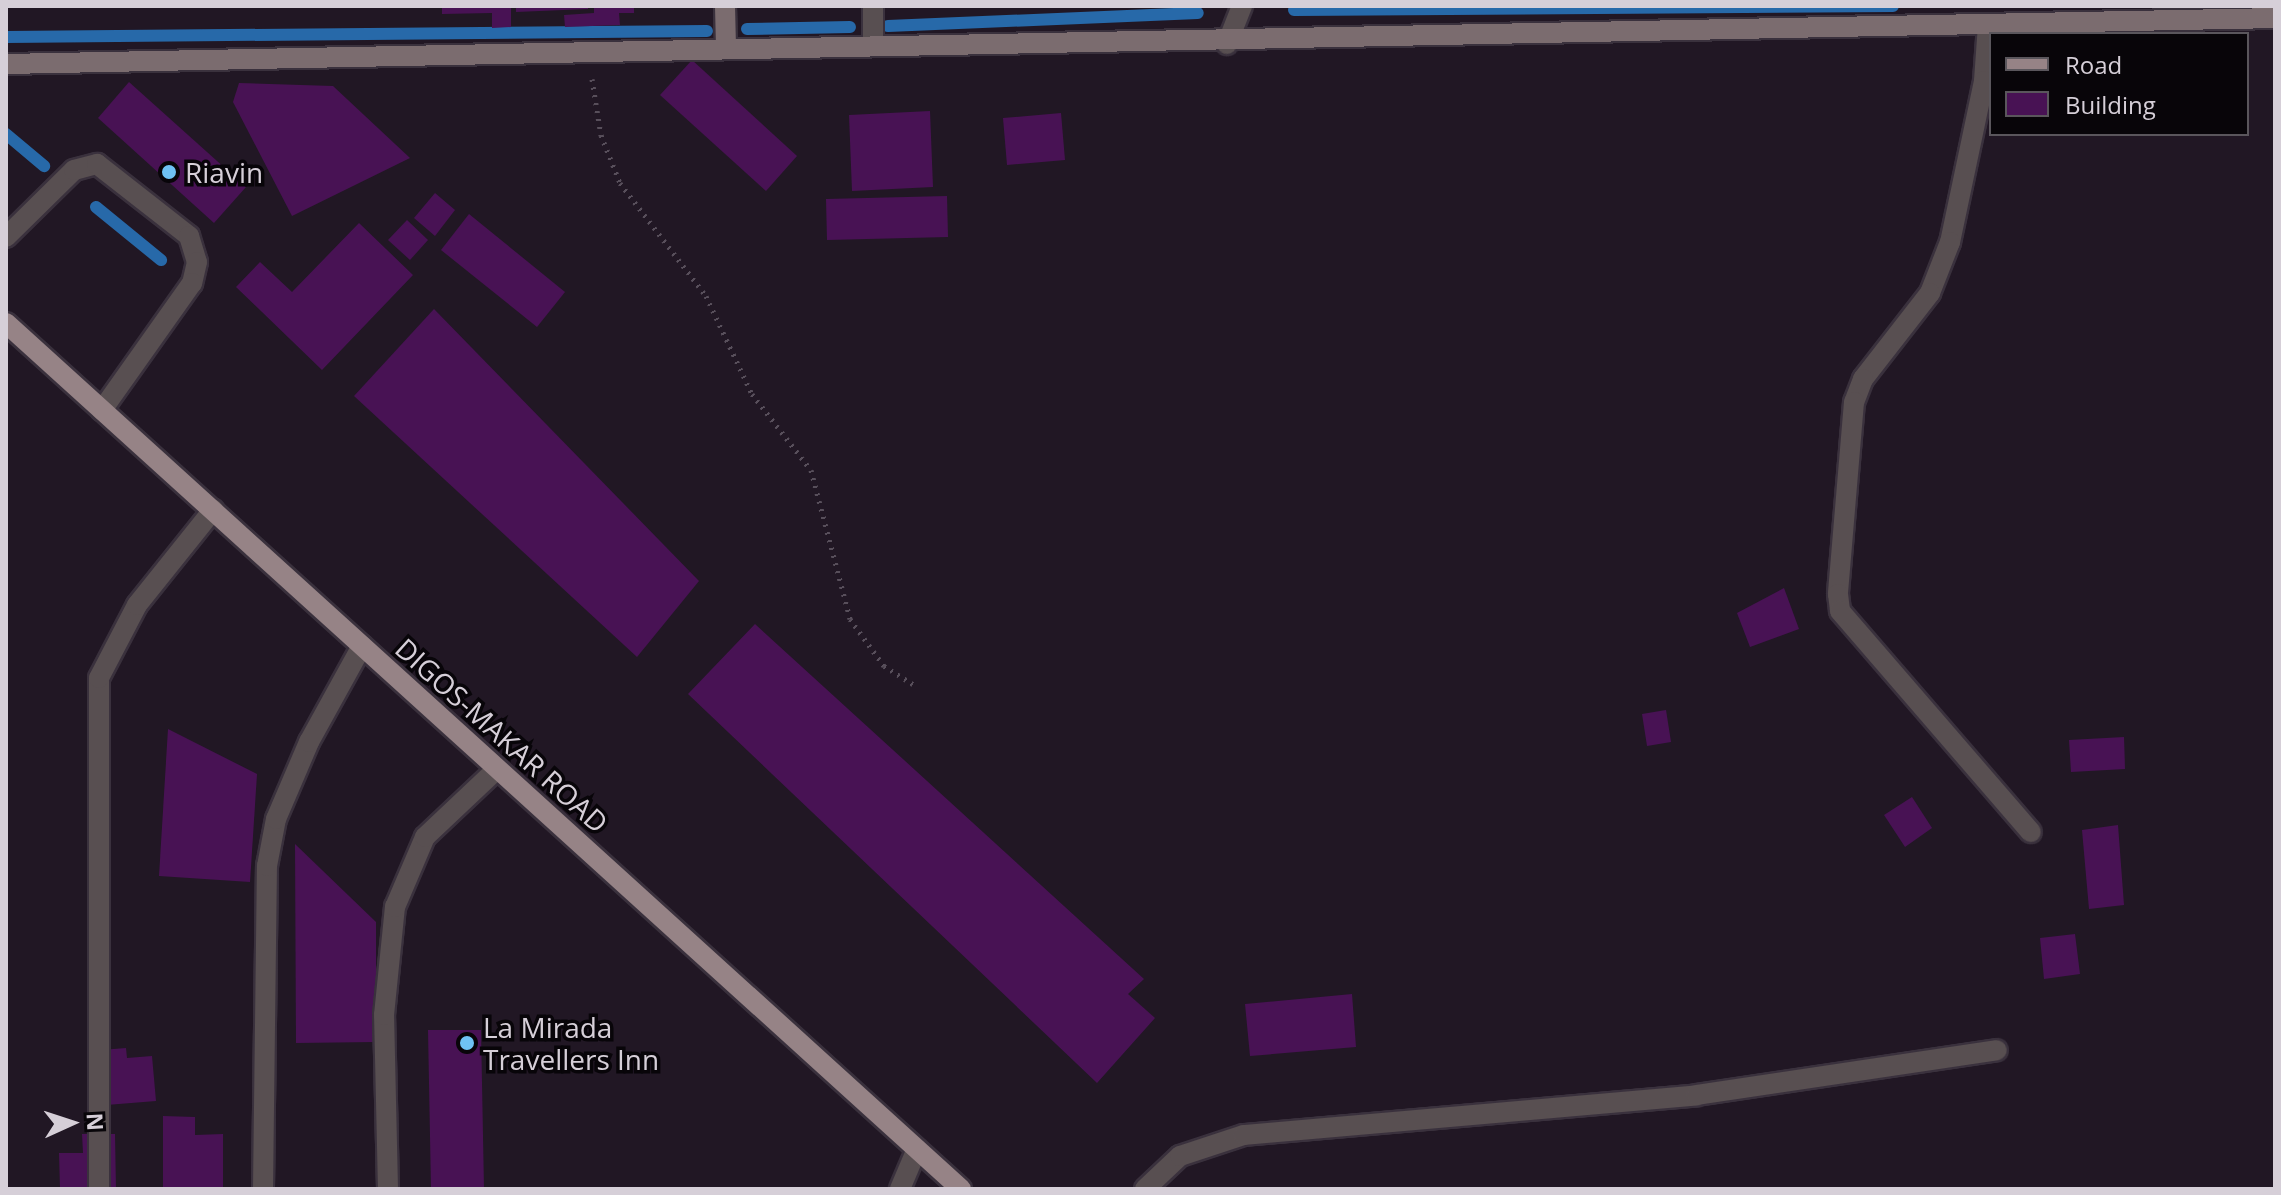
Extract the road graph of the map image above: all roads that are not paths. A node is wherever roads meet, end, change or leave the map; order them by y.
1 (725, 6) edge
2 (873, 6) edge
3 (1242, 6) edge
4 (2095, 14) edge
5 (2275, 18) edge
6 (1988, 25) junction
7 (1227, 44) junction
8 (873, 46) junction
9 (726, 47) junction
10 (6, 64) edge
11 (6, 237) edge
12 (6, 323) edge
13 (102, 410) junction
14 (213, 510) junction
15 (362, 646) junction
16 (497, 769) junction
17 (2031, 832) dead end
18 (1997, 1050) dead end
19 (917, 1149) junction
20 (99, 1189) edge
21 (263, 1189) edge
22 (388, 1189) edge
23 (900, 1189) edge
24 (961, 1189) edge
25 (1145, 1189) edge

1 - 9 main road
2 - 8 street
3 - 7 street
4 - 5 main road
4 - 6 main road
6 - 7 main road
6 - 17 street
7 - 8 main road
8 - 9 main road
9 - 10 main road
11 - 13 street
12 - 13 main road, DIGOS-MAKAR ROAD
13 - 14 main road, DIGOS-MAKAR ROAD
14 - 15 main road, DIGOS-MAKAR ROAD
14 - 20 street
15 - 16 main road, DIGOS-MAKAR ROAD
15 - 21 street
16 - 19 main road, DIGOS-MAKAR ROAD
16 - 22 street
18 - 25 street
19 - 23 street
19 - 24 main road, DIGOS-MAKAR ROAD

